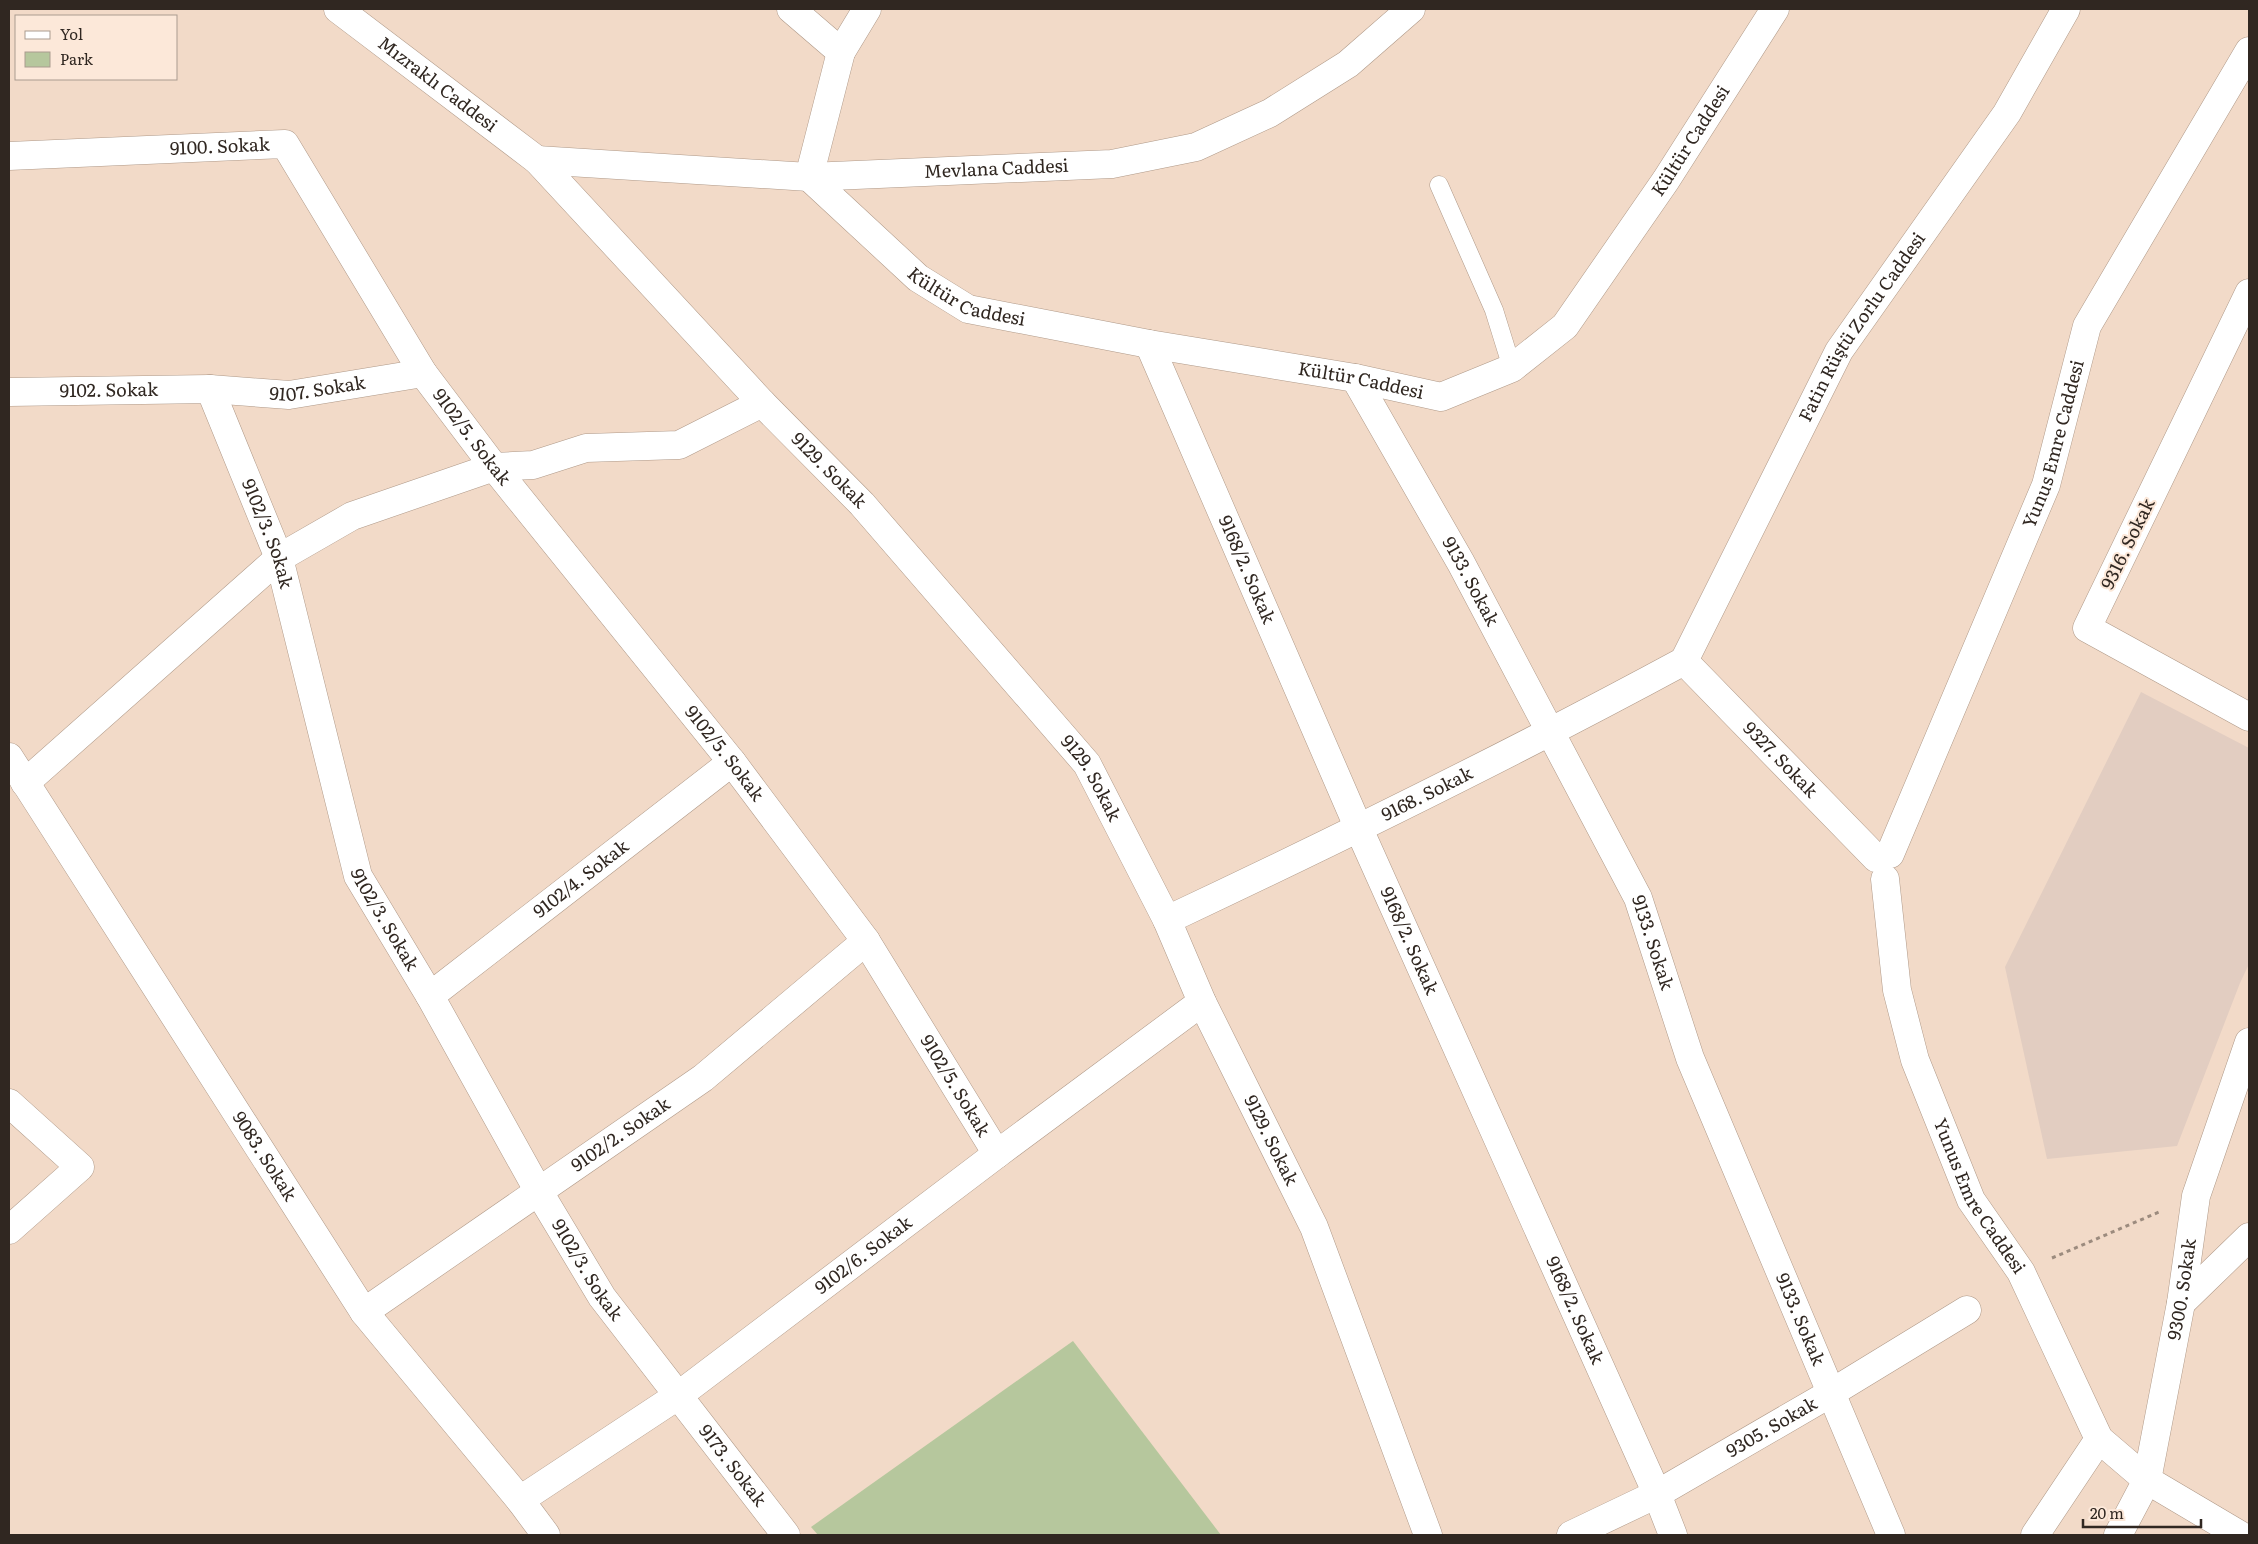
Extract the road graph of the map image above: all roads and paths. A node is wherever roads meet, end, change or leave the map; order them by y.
1 (338, 9) edge
2 (791, 9) edge
3 (867, 9) edge
4 (1411, 9) edge
5 (1775, 9) edge
6 (2066, 9) edge
7 (2249, 51) edge
8 (841, 52) junction
9 (9, 156) edge
10 (537, 160) junction
11 (809, 177) junction
12 (1439, 185) dead end
13 (2249, 292) edge
14 (1149, 344) junction
15 (1512, 368) junction
16 (422, 373) junction
17 (1355, 378) junction
18 (210, 389) junction
19 (9, 392) edge
20 (762, 402) junction
21 (494, 467) junction
22 (279, 558) junction
23 (1684, 661) junction
24 (2249, 717) edge
25 (1550, 734) junction
26 (9, 757) edge
27 (732, 762) junction
28 (25, 783) junction
29 (1360, 829) junction
30 (1884, 864) junction
31 (1167, 920) junction
32 (866, 941) junction
33 (430, 996) junction
34 (1202, 1002) junction
35 (2248, 1049) edge
36 (9, 1103) edge
37 (997, 1154) junction
38 (539, 1192) junction
39 (2196, 1196) junction
40 (9, 1230) edge
41 (2249, 1237) edge
42 (2021, 1272) junction
43 (2181, 1303) junction
44 (1967, 1310) dead end
45 (364, 1312) junction
46 (1832, 1393) junction
47 (679, 1396) junction
48 (2099, 1439) junction
49 (2146, 1480) junction
50 (1657, 1494) junction
51 (520, 1500) junction
52 (546, 1535) edge
53 (786, 1535) edge
54 (1428, 1535) edge
55 (1571, 1535) edge
56 (1673, 1535) edge
57 (1891, 1535) edge
58 (2034, 1535) edge
59 (2118, 1535) edge
60 (2240, 1535) edge

1 - 10 street, Mızraklı Caddesi
2 - 8 street
3 - 8 street
4 - 11 street, Mevlana Caddesi
5 - 15 street, Kültür Caddesi
6 - 23 street, Fatin Rüştü Zorlu Caddesi
7 - 30 street, Yunus Emre Caddesi
8 - 11 street
9 - 16 street, 9100. Sokak
10 - 11 street, Mevlana Caddesi
10 - 20 street, 9129. Sokak
11 - 14 street, Kültür Caddesi
12 - 15 lane
13 - 24 street, 9316. Sokak
14 - 17 street, Kültür Caddesi
14 - 29 street, 9168/2. Sokak
15 - 17 street, Kültür Caddesi
16 - 18 street, 9107. Sokak
16 - 21 street, 9102/5. Sokak
17 - 25 street, 9133. Sokak
18 - 19 street, 9102. Sokak
18 - 22 street, 9102/3. Sokak
20 - 21 street
20 - 31 street, 9129. Sokak
21 - 22 street
21 - 27 street, 9102/5. Sokak
22 - 28 street
22 - 33 street, 9102/3. Sokak
23 - 25 street, 9168. Sokak
23 - 30 street, 9327. Sokak
25 - 29 street, 9168. Sokak
25 - 46 street, 9133. Sokak
26 - 28 street, 9083. Sokak
27 - 32 street, 9102/5. Sokak
27 - 33 street, 9102/4. Sokak
28 - 45 street, 9083. Sokak
29 - 31 street, 9168. Sokak
29 - 50 street, 9168/2. Sokak
30 - 42 street, Yunus Emre Caddesi
31 - 34 street, 9129. Sokak
32 - 37 street, 9102/5. Sokak
32 - 38 street, 9102/2. Sokak
33 - 38 street, 9102/3. Sokak
34 - 37 street, 9102/6. Sokak
34 - 54 street, 9129. Sokak
35 - 39 street, 9300. Sokak
36 - 40 street
37 - 47 street, 9102/6. Sokak
38 - 45 street, 9102/2. Sokak
38 - 47 street, 9102/3. Sokak
39 - 42 path
39 - 43 street, 9300. Sokak
41 - 43 street
42 - 48 street, Yunus Emre Caddesi
43 - 49 street, 9300. Sokak
44 - 46 street, 9305. Sokak
45 - 51 street, 9083. Sokak
46 - 50 street, 9305. Sokak
46 - 57 street, 9133. Sokak
47 - 51 street, 9102/6. Sokak
47 - 53 street, 9173. Sokak
48 - 49 street, Yunus Emre Caddesi
48 - 58 street
49 - 59 street, 9300. Sokak
49 - 60 street, Yunus Emre Caddesi
50 - 55 street, 9305. Sokak
50 - 56 street, 9168/2. Sokak
51 - 52 street, 9083. Sokak

